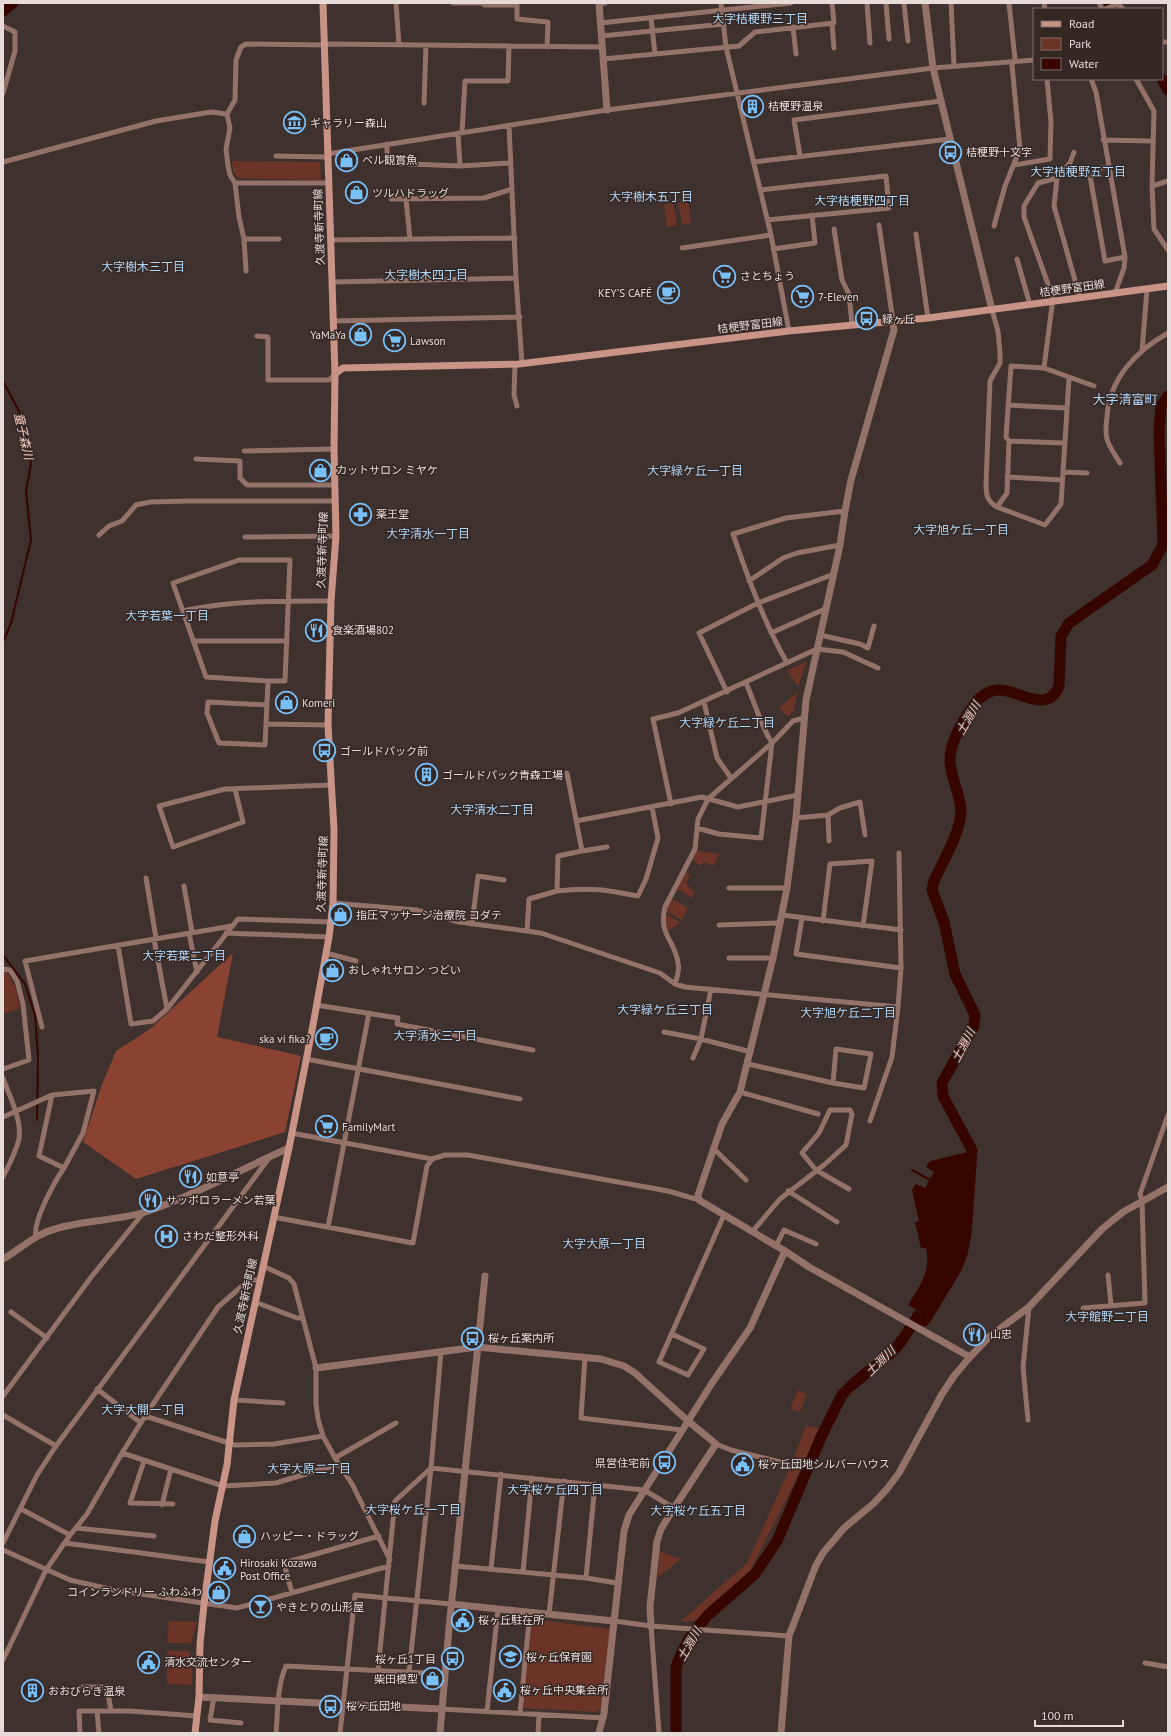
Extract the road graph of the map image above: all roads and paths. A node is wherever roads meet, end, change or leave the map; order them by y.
1 (323, 3) edge
2 (396, 3) edge
3 (484, 3) edge
4 (601, 3) edge
5 (721, 3) edge
6 (792, 3) edge
7 (832, 3) edge
8 (835, 3) edge
9 (867, 3) edge
10 (886, 3) edge
11 (904, 3) edge
12 (925, 3) edge
13 (951, 3) edge
14 (1008, 3) edge
15 (453, 4) edge
16 (517, 4) edge
17 (1108, 8) edge
18 (1121, 8) edge
19 (722, 10) junction
20 (650, 18) junction
21 (600, 23) junction
22 (832, 23) junction
23 (724, 24) junction
24 (3, 26) edge
25 (794, 27) junction
26 (652, 31) junction
27 (601, 36) junction
28 (889, 39) dead end
29 (908, 40) dead end
30 (870, 43) dead end
31 (324, 45) junction
32 (398, 45) junction
33 (426, 45) junction
34 (509, 46) junction
35 (547, 46) junction
36 (602, 47) junction
37 (726, 47) junction
38 (834, 48) dead end
39 (655, 54) junction
40 (796, 54) dead end
41 (603, 59) junction
42 (1033, 60) edge
43 (1013, 62) junction
44 (954, 66) junction
45 (933, 68) junction
46 (1048, 80) edge
47 (1091, 80) edge
48 (1137, 80) edge
49 (3, 93) edge
50 (738, 93) junction
51 (941, 101) junction
52 (424, 103) dead end
53 (607, 110) junction
54 (227, 114) junction
55 (509, 125) junction
56 (460, 133) junction
57 (950, 139) junction
58 (1104, 140) junction
59 (1152, 141) junction
60 (386, 144) junction
61 (1074, 152) dead end
62 (327, 155) junction
63 (276, 156) dead end
64 (800, 156) junction
65 (3, 162) edge
66 (754, 162) junction
67 (510, 163) junction
68 (1014, 165) junction
69 (460, 166) junction
70 (1108, 167) junction
71 (1057, 178) junction
72 (1168, 181) edge
73 (328, 183) junction
74 (235, 184) junction
75 (1152, 186) junction
76 (512, 189) junction
77 (760, 190) junction
78 (391, 199) dead end
79 (406, 200) junction
80 (812, 215) junction
81 (767, 220) junction
82 (879, 225) dead end
83 (994, 226) dead end
84 (834, 229) dead end
85 (916, 234) dead end
86 (771, 235) junction
87 (515, 238) junction
88 (279, 239) dead end
89 (410, 239) junction
90 (244, 240) junction
91 (330, 240) junction
92 (682, 248) dead end
93 (773, 248) junction
94 (1168, 250) edge
95 (1125, 257) junction
96 (1017, 259) dead end
97 (246, 271) dead end
98 (516, 278) junction
99 (332, 282) junction
100 (1168, 286) edge
101 (1147, 289) junction
102 (1115, 293) junction
103 (1080, 298) junction
104 (1052, 302) junction
105 (1030, 305) junction
106 (992, 310) junction
107 (520, 317) junction
108 (928, 318) junction
109 (333, 321) junction
110 (893, 322) junction
111 (852, 324) junction
112 (790, 331) junction
113 (1168, 333) edge
114 (257, 336) dead end
115 (1142, 351) junction
116 (519, 364) junction
117 (1044, 368) junction
118 (335, 374) junction
119 (1069, 378) junction
120 (1094, 386) dead end
121 (1008, 404) junction
122 (516, 406) dead end
123 (1066, 408) junction
124 (1009, 441) junction
125 (1064, 443) junction
126 (334, 449) junction
127 (244, 451) dead end
128 (196, 459) dead end
129 (1120, 463) dead end
130 (1063, 472) junction
131 (1087, 473) dead end
132 (1007, 478) junction
133 (1062, 480) junction
134 (335, 484) junction
135 (335, 501) junction
136 (997, 507) junction
137 (845, 511) junction
138 (99, 535) dead end
139 (336, 536) junction
140 (245, 537) dead end
141 (840, 545) junction
142 (834, 574) junction
143 (749, 581) junction
144 (288, 601) junction
145 (331, 601) junction
146 (758, 603) junction
147 (825, 609) junction
148 (183, 611) junction
149 (874, 626) dead end
150 (771, 633) junction
151 (820, 635) junction
152 (194, 640) junction
153 (287, 641) junction
154 (817, 649) junction
155 (787, 663) junction
156 (878, 668) dead end
157 (268, 681) junction
158 (746, 683) junction
159 (727, 692) junction
160 (704, 702) junction
161 (267, 705) junction
162 (804, 718) junction
163 (266, 724) junction
164 (328, 725) junction
165 (772, 743) junction
166 (567, 773) dead end
167 (731, 778) junction
168 (331, 785) junction
169 (235, 789) junction
170 (798, 794) junction
171 (708, 799) junction
172 (766, 801) junction
173 (671, 804) junction
174 (652, 807) junction
175 (828, 815) junction
176 (796, 818) junction
177 (576, 821) junction
178 (697, 828) junction
179 (865, 835) dead end
180 (829, 841) dead end
181 (607, 846) dead end
182 (582, 851) junction
183 (899, 853) dead end
184 (146, 878) dead end
185 (504, 880) dead end
186 (184, 886) dead end
187 (729, 888) dead end
188 (787, 888) junction
189 (557, 891) junction
190 (333, 903) junction
191 (782, 915) junction
192 (802, 918) junction
193 (823, 921) junction
194 (331, 922) junction
195 (779, 923) junction
196 (472, 924) junction
197 (719, 925) dead end
198 (232, 926) junction
199 (863, 926) junction
200 (527, 930) junction
201 (901, 930) junction
202 (191, 932) junction
203 (226, 933) junction
204 (329, 937) junction
205 (155, 938) junction
206 (118, 945) junction
207 (326, 953) junction
208 (729, 958) dead end
209 (773, 958) junction
210 (356, 961) dead end
211 (900, 968) junction
212 (3, 969) edge
213 (197, 972) junction
214 (675, 984) junction
215 (711, 989) junction
216 (764, 995) junction
217 (316, 1005) junction
218 (898, 1006) junction
219 (167, 1009) junction
220 (369, 1013) junction
221 (42, 1028) dead end
222 (664, 1032) dead end
223 (701, 1039) junction
224 (533, 1050) dead end
225 (751, 1052) junction
226 (693, 1058) dead end
227 (306, 1059) junction
228 (748, 1064) junction
229 (3, 1069) edge
230 (359, 1069) junction
231 (3, 1078) edge
232 (833, 1083) junction
233 (740, 1092) junction
234 (52, 1095) junction
235 (520, 1099) dead end
236 (15, 1112) junction
237 (818, 1114) dead end
238 (1168, 1115) edge
239 (3, 1117) edge
240 (870, 1121) dead end
241 (292, 1133) junction
242 (344, 1143) junction
243 (288, 1148) junction
244 (713, 1148) junction
245 (270, 1156) junction
246 (432, 1159) junction
247 (64, 1168) junction
248 (816, 1170) junction
249 (3, 1177) edge
250 (746, 1180) dead end
251 (1168, 1187) edge
252 (849, 1189) dead end
253 (788, 1191) junction
254 (699, 1200) junction
255 (1142, 1201) junction
256 (144, 1212) junction
257 (724, 1215) junction
258 (273, 1217) junction
259 (837, 1222) dead end
260 (328, 1227) junction
261 (752, 1232) junction
262 (36, 1237) junction
263 (816, 1244) dead end
264 (776, 1246) junction
265 (785, 1251) junction
266 (3, 1259) edge
267 (263, 1266) junction
268 (1108, 1275) dead end
269 (485, 1276) dead end
270 (260, 1280) junction
271 (255, 1302) junction
272 (1111, 1305) junction
273 (1029, 1307) junction
274 (1083, 1308) dead end
275 (11, 1312) dead end
276 (303, 1318) junction
277 (672, 1334) junction
278 (46, 1338) junction
279 (477, 1347) junction
280 (441, 1351) junction
281 (585, 1357) junction
282 (970, 1357) junction
283 (316, 1368) junction
284 (98, 1389) junction
285 (3, 1396) edge
286 (234, 1400) junction
287 (283, 1403) dead end
288 (3, 1415) edge
289 (146, 1416) junction
290 (1028, 1420) dead end
291 (688, 1421) junction
292 (141, 1423) junction
293 (396, 1423) dead end
294 (682, 1430) junction
295 (323, 1436) junction
296 (230, 1444) junction
297 (716, 1444) junction
298 (56, 1446) junction
299 (122, 1453) junction
300 (335, 1458) junction
301 (144, 1461) junction
302 (339, 1464) junction
303 (789, 1464) dead end
304 (431, 1468) junction
305 (170, 1470) junction
306 (465, 1471) junction
307 (501, 1474) junction
308 (532, 1478) junction
309 (564, 1481) junction
310 (595, 1484) junction
311 (223, 1486) junction
312 (644, 1490) junction
313 (173, 1504) dead end
314 (162, 1505) junction
315 (20, 1508) junction
316 (674, 1508) junction
317 (76, 1528) junction
318 (70, 1535) junction
319 (154, 1536) dead end
320 (379, 1536) junction
321 (3, 1543) edge
322 (65, 1543) junction
323 (3, 1550) edge
324 (209, 1562) junction
325 (390, 1563) junction
326 (456, 1566) junction
327 (491, 1568) junction
328 (46, 1570) junction
329 (523, 1572) junction
330 (554, 1575) junction
331 (586, 1578) junction
332 (617, 1583) junction
333 (292, 1593) junction
334 (386, 1598) junction
335 (417, 1601) junction
336 (204, 1604) junction
337 (451, 1604) junction
338 (498, 1609) junction
339 (530, 1612) junction
340 (549, 1614) junction
341 (614, 1621) junction
342 (651, 1626) junction
343 (790, 1636) junction
344 (3, 1660) edge
345 (1145, 1663) dead end
346 (1168, 1667) edge
347 (347, 1668) junction
348 (378, 1670) junction
349 (409, 1672) junction
350 (444, 1674) junction
351 (82, 1688) dead end
352 (199, 1697) junction
353 (214, 1697) junction
354 (278, 1701) junction
355 (342, 1704) junction
356 (441, 1709) junction
357 (487, 1711) junction
358 (97, 1712) junction
359 (111, 1712) junction
360 (520, 1713) junction
361 (539, 1714) junction
362 (197, 1716) junction
363 (604, 1718) junction
364 (241, 1723) dead end
365 (80, 1733) edge
366 (99, 1733) edge
367 (195, 1733) edge
368 (276, 1733) edge
369 (340, 1733) edge
370 (440, 1733) edge
371 (538, 1733) edge
372 (599, 1733) edge
373 (659, 1733) edge
374 (781, 1733) edge

1 - 31 main road, 久渡寺新寺町線
2 - 32 street
3 - 15 street
3 - 16 street
4 - 21 street
5 - 19 street
6 - 19 street
7 - 8 street
7 - 22 street
9 - 30 street
10 - 28 street
11 - 29 street
12 - 45 street
13 - 44 street
14 - 43 street
16 - 35 street
17 - 18 street
19 - 20 street
19 - 23 street
20 - 21 street
20 - 26 street
21 - 27 street
22 - 25 street
22 - 38 street
23 - 26 street
23 - 37 street
24 - 49 street
25 - 37 street
25 - 40 street
26 - 27 street
26 - 39 street
27 - 36 street
31 - 32 street
31 - 54 street
31 - 62 main road, 久渡寺新寺町線
32 - 33 street
33 - 34 street
33 - 52 street
34 - 35 street
34 - 56 street
35 - 36 street
36 - 41 street
37 - 39 street
37 - 50 street
39 - 41 street
41 - 53 street
42 - 43 street
43 - 44 street
43 - 68 street
44 - 45 street
45 - 50 street
45 - 51 street
46 - 68 street
47 - 58 street
48 - 59 street
50 - 53 street
50 - 66 street
51 - 57 street
51 - 64 street
53 - 55 street
54 - 65 street
54 - 74 street
55 - 56 street
55 - 67 street
56 - 60 street
56 - 69 street
57 - 64 street
57 - 106 street
58 - 59 street
58 - 70 street
59 - 75 street
60 - 62 street
60 - 69 street
61 - 71 street
62 - 63 street
62 - 73 main road, 久渡寺新寺町線
64 - 66 street
66 - 77 street
67 - 69 street
67 - 76 street
68 - 83 street
70 - 95 street
70 - 95 street
71 - 103 street
71 - 104 street
72 - 75 street
73 - 74 street
73 - 91 main road, 久渡寺新寺町線
74 - 90 street
75 - 94 street
76 - 79 street
76 - 87 street
77 - 80 street
77 - 81 street
78 - 79 street
79 - 89 street
80 - 81 street
80 - 93 street
81 - 86 street
82 - 110 street
84 - 111 street
85 - 108 street
86 - 92 street
86 - 93 street
87 - 89 street
87 - 98 street
88 - 90 street
89 - 91 street
90 - 97 street
91 - 99 main road, 久渡寺新寺町線
93 - 112 street
95 - 102 street
96 - 105 street
98 - 99 street
98 - 107 street
99 - 109 main road, 久渡寺新寺町線
100 - 101 main road, 桔梗野富田線
101 - 102 main road, 桔梗野富田線
101 - 115 street
102 - 103 main road, 桔梗野富田線
103 - 104 main road, 桔梗野富田線
104 - 105 main road, 桔梗野富田線
104 - 117 street
105 - 106 main road, 桔梗野富田線
106 - 108 main road, 桔梗野富田線
106 - 136 street
107 - 109 street
107 - 116 street
108 - 110 main road, 桔梗野富田線
109 - 118 main road, 久渡寺新寺町線
110 - 111 main road, 桔梗野富田線
110 - 137 street
111 - 112 main road, 桔梗野富田線
112 - 116 main road, 桔梗野富田線
113 - 115 street
114 - 118 street
115 - 129 street
116 - 118 main road, 桔梗野富田線
116 - 122 street
117 - 119 street
117 - 121 street
118 - 126 main road, 久渡寺新寺町線
119 - 120 street
119 - 123 street
121 - 123 street
121 - 124 street
123 - 125 street
124 - 125 street
124 - 132 street
125 - 130 street
126 - 127 street
126 - 134 main road, 久渡寺新寺町線
128 - 134 street
130 - 131 street
130 - 133 street
132 - 133 street
132 - 136 street
133 - 136 street
134 - 135 main road, 久渡寺新寺町線
135 - 138 street
135 - 139 main road, 久渡寺新寺町線
137 - 141 street
137 - 143 street
139 - 140 street
139 - 145 main road, 久渡寺新寺町線
141 - 142 street
141 - 143 street
142 - 146 street
142 - 147 street
143 - 146 street
144 - 145 street
144 - 148 street
144 - 148 street
144 - 153 street
145 - 164 main road, 久渡寺新寺町線
146 - 150 street
146 - 159 street
147 - 150 street
147 - 151 street
148 - 152 street
149 - 151 street
150 - 155 street
151 - 154 street
152 - 153 street
152 - 157 street
153 - 157 street
154 - 155 street
154 - 156 street
154 - 162 street
155 - 158 street
157 - 161 street
158 - 159 street
158 - 165 street
159 - 160 street
160 - 167 street
160 - 173 street
161 - 163 street
161 - 163 street
162 - 165 street
162 - 170 street
163 - 164 street
164 - 168 main road, 久渡寺新寺町線
165 - 167 street
165 - 172 street
166 - 177 street
167 - 171 street
168 - 169 street
168 - 190 main road, 久渡寺新寺町線
169 - 169 street
170 - 172 street
170 - 176 street
171 - 172 street
171 - 173 street
171 - 178 street
172 - 178 street
173 - 174 street
174 - 177 street
174 - 189 street
175 - 176 street
175 - 179 street
175 - 180 street
176 - 188 street
177 - 182 street
178 - 214 street
181 - 182 street
182 - 189 street
183 - 201 street
184 - 205 street
185 - 196 street
186 - 202 street
187 - 188 street
188 - 191 street
189 - 200 street
190 - 194 main road, 久渡寺新寺町線
190 - 196 street
191 - 192 street
191 - 195 street
192 - 193 street
192 - 211 street
193 - 199 street
193 - 199 street
194 - 198 street
194 - 204 main road, 久渡寺新寺町線
195 - 197 street
195 - 209 street
196 - 200 street
198 - 202 street
198 - 203 street
199 - 201 street
200 - 214 street
201 - 211 street
202 - 205 street
202 - 213 street
203 - 204 street
203 - 213 street
204 - 207 main road, 久渡寺新寺町線
205 - 206 street
205 - 219 street
206 - 219 street
206 - 221 street
207 - 210 street
207 - 217 main road, 久渡寺新寺町線
208 - 209 street
209 - 216 street
211 - 218 street
212 - 229 street
213 - 219 street
214 - 215 street
215 - 216 street
215 - 223 street
216 - 218 street
216 - 225 street
217 - 220 street
217 - 227 main road, 久渡寺新寺町線
218 - 240 street
220 - 224 street
220 - 230 street
222 - 223 street
223 - 225 street
223 - 226 street
225 - 228 street
227 - 230 street
227 - 241 main road, 久渡寺新寺町線
228 - 232 street
228 - 233 street
230 - 235 street
230 - 242 street
231 - 236 street
232 - 232 street
233 - 237 street
233 - 244 street
234 - 236 street
234 - 247 street
234 - 247 street
236 - 239 street
236 - 249 street
238 - 255 street
241 - 242 street
241 - 243 main road, 久渡寺新寺町線
242 - 246 street
242 - 260 street
243 - 245 street
243 - 258 main road, 久渡寺新寺町線
244 - 250 street
244 - 254 street
245 - 256 street
245 - 284 street
246 - 254 street
246 - 260 street
247 - 262 street
248 - 248 street
248 - 252 street
248 - 253 street
251 - 255 street
253 - 259 street
253 - 261 street
254 - 257 street
255 - 272 street
255 - 273 street
256 - 262 street
256 - 278 street
257 - 261 street
257 - 277 street
258 - 260 street
258 - 267 main road, 久渡寺新寺町線
261 - 264 street
262 - 266 street
263 - 264 street
264 - 265 street
265 - 282 street
265 - 291 street
267 - 270 main road, 久渡寺新寺町線
267 - 276 street
268 - 272 street
269 - 279 street
270 - 271 main road, 久渡寺新寺町線
270 - 289 street
271 - 276 street
271 - 286 main road, 久渡寺新寺町線
272 - 274 street
273 - 282 street
273 - 290 street
275 - 278 street
276 - 283 street
277 - 277 street
278 - 285 street
279 - 280 street
279 - 281 street
279 - 306 street
280 - 283 street
280 - 304 street
281 - 291 street
281 - 294 street
282 - 343 street
283 - 295 street
284 - 292 street
284 - 298 street
286 - 287 street
286 - 296 main road, 久渡寺新寺町線
288 - 298 street
289 - 292 street
289 - 296 street
291 - 294 street
291 - 297 street
292 - 299 street
293 - 300 street
294 - 312 street
295 - 296 street
295 - 300 street
296 - 311 main road, 久渡寺新寺町線
297 - 303 street
297 - 316 street
298 - 315 street
299 - 301 street
299 - 317 street
300 - 302 street
301 - 305 street
301 - 314 street
302 - 311 street
302 - 320 street
304 - 306 street
304 - 325 street
304 - 335 street
305 - 311 street
305 - 314 street
306 - 307 street
306 - 326 street
307 - 308 street
307 - 327 street
308 - 309 street
308 - 329 street
309 - 310 street
309 - 330 street
310 - 312 street
310 - 331 street
311 - 324 main road, 久渡寺新寺町線
312 - 316 street
312 - 332 street
313 - 314 street
315 - 318 street
315 - 321 street
316 - 342 street
317 - 318 street
317 - 319 street
318 - 322 street
320 - 325 street
320 - 333 street
322 - 324 street
322 - 328 street
323 - 328 street
324 - 336 main road, 久渡寺新寺町線
325 - 333 street
325 - 334 street
326 - 327 street
326 - 337 street
327 - 329 street
328 - 336 street
328 - 344 street
329 - 330 street
330 - 331 street
330 - 340 street
331 - 332 street
332 - 341 street
333 - 336 street
334 - 335 street
334 - 347 street
334 - 348 street
335 - 337 street
335 - 349 street
336 - 352 main road, 久渡寺新寺町線
337 - 338 street
337 - 350 street
338 - 339 street
338 - 357 street
339 - 340 street
339 - 360 street
340 - 341 street
341 - 342 street
341 - 363 street
342 - 343 street
342 - 373 street
343 - 374 street
345 - 346 street
347 - 348 street
347 - 354 street
347 - 355 street
348 - 349 street
349 - 350 street
350 - 356 street
351 - 359 street
352 - 353 street
352 - 362 main road, 久渡寺新寺町線
353 - 354 street
353 - 364 street
354 - 355 street
354 - 368 street
355 - 356 street
355 - 369 street
356 - 357 street
356 - 370 street
357 - 360 street
358 - 359 street
358 - 365 street
358 - 366 street
359 - 362 street
360 - 361 street
361 - 363 street
361 - 371 street
362 - 367 main road, 久渡寺新寺町線
363 - 372 street

